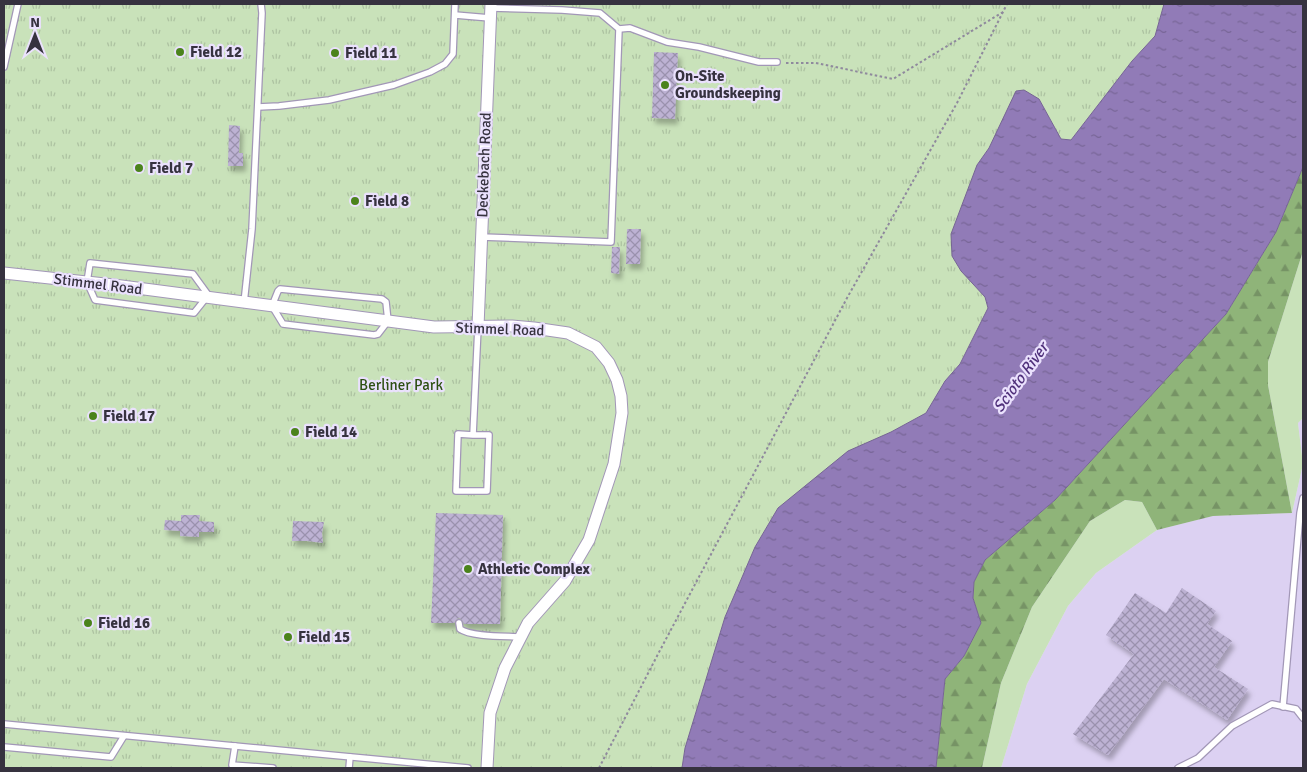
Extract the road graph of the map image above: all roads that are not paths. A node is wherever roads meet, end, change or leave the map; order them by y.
1 (18, 4) edge
2 (261, 4) edge
3 (456, 4) edge
4 (490, 10) edge
5 (455, 15) junction
6 (619, 29) junction
7 (776, 62) road end
8 (4, 67) edge
9 (258, 107) junction
10 (482, 236) junction
11 (4, 273) edge
12 (87, 282) junction
13 (208, 298) junction
14 (244, 303) junction
15 (272, 306) junction
16 (388, 321) junction
17 (478, 327) junction
18 (473, 435) junction
19 (1303, 498) edge
20 (459, 623) dead end
21 (521, 637) junction
22 (1283, 707) junction
23 (1303, 718) edge
24 (4, 724) edge
25 (124, 736) junction
26 (234, 746) junction
27 (4, 747) edge
28 (350, 757) junction
29 (273, 768) edge
30 (349, 768) edge
31 (468, 768) edge
32 (487, 768) edge
33 (1178, 768) edge

1 - 8 lane
2 - 9 lane
3 - 5 lane
4 - 5 lane
4 - 6 lane
4 - 10 street, Deckebach Road
5 - 9 lane
6 - 7 lane
6 - 10 lane
9 - 14 lane
10 - 17 street, Deckebach Road
11 - 12 street, Stimmel Road
12 - 13 street, Stimmel Road
12 - 13 lane
12 - 13 lane
13 - 14 street, Stimmel Road
14 - 15 street, Stimmel Road
15 - 16 street, Stimmel Road
15 - 16 lane
16 - 17 street, Stimmel Road
17 - 18 lane
17 - 21 street, Stimmel Road
18 - 18 lane
19 - 22 lane
20 - 21 lane
21 - 32 street, Stimmel Road
22 - 23 lane
22 - 33 lane
24 - 25 lane
25 - 26 lane
25 - 27 lane
26 - 28 lane
26 - 29 lane
28 - 30 lane
28 - 31 lane

